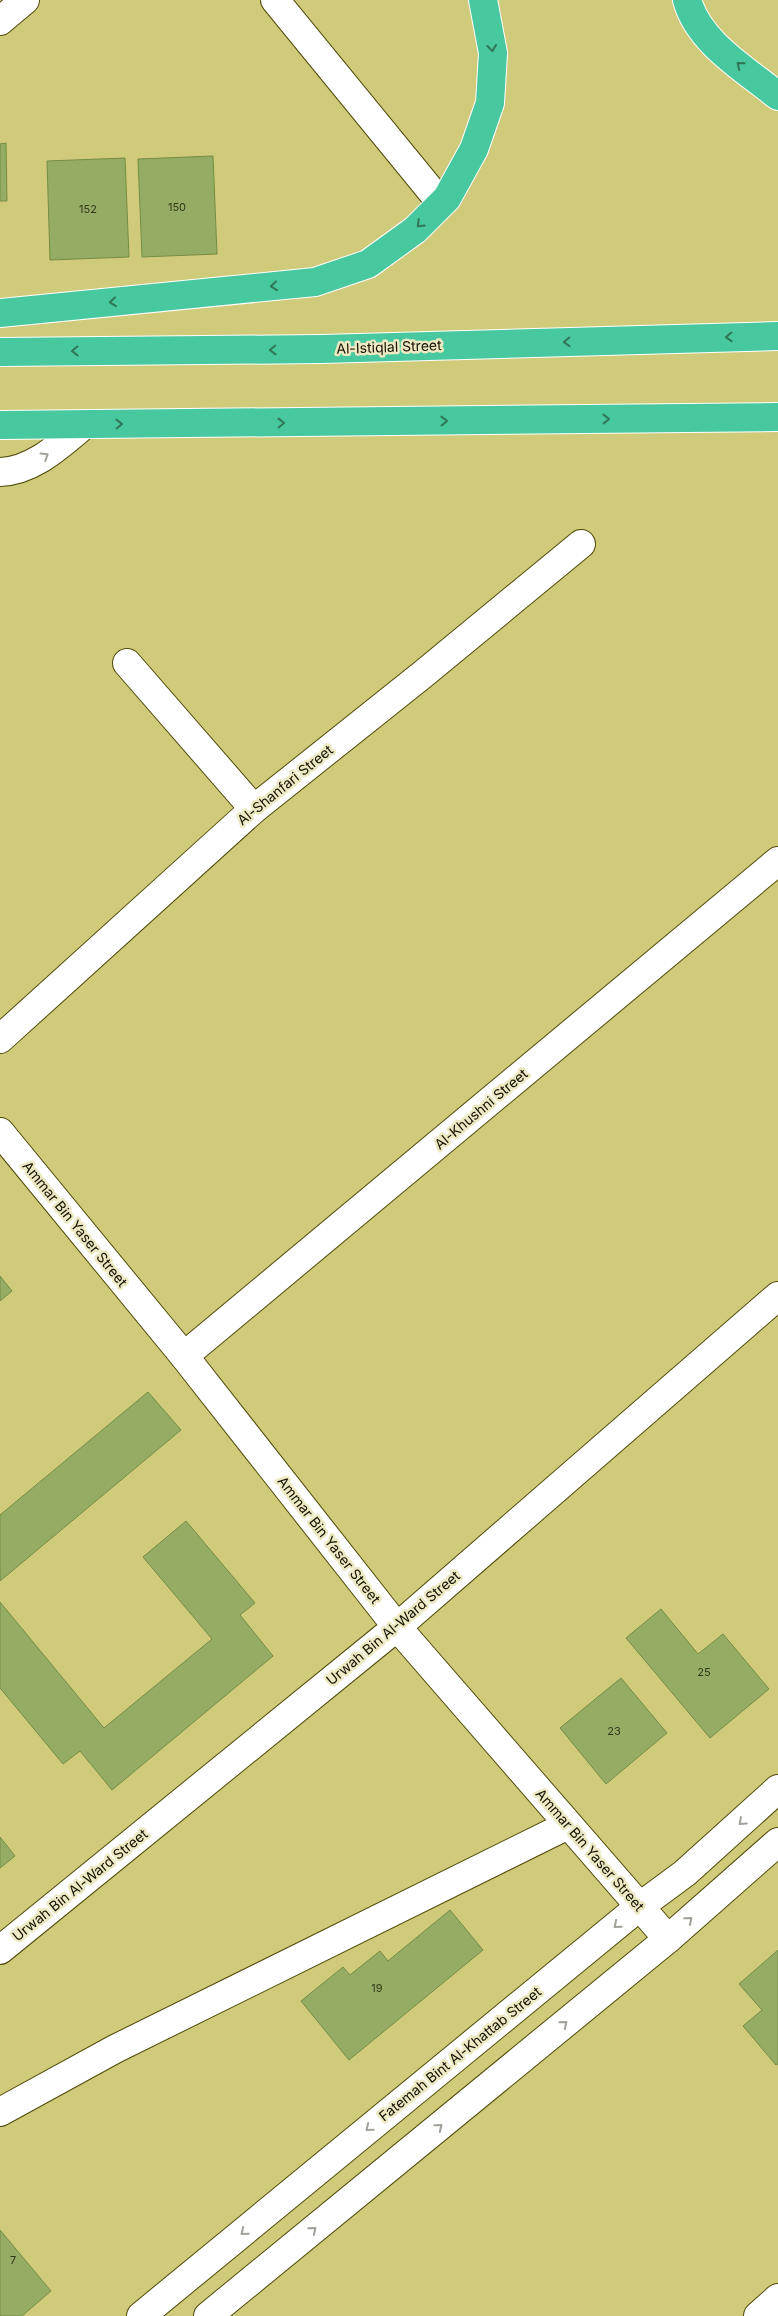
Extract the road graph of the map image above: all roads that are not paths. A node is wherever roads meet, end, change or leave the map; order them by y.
1 (25, 0) edge
2 (275, 0) edge
3 (483, 0) edge
4 (686, 0) edge
5 (0, 21) edge
6 (778, 96) edge
7 (441, 204) junction
8 (0, 313) edge
9 (778, 336) edge
10 (0, 352) edge
11 (778, 416) edge
12 (0, 425) edge
13 (84, 425) junction
14 (0, 472) edge
15 (581, 544) dead end
16 (127, 663) dead end
17 (254, 809) junction
18 (778, 861) edge
19 (0, 1039) edge
20 (0, 1132) edge
21 (778, 1296) edge
22 (184, 1356) junction
23 (397, 1627) junction
24 (778, 1789) edge
25 (568, 1825) junction
26 (778, 1842) edge
27 (639, 1907) junction
28 (668, 1939) junction
29 (0, 1950) edge
30 (0, 2112) edge
31 (778, 2298) edge
32 (141, 2316) edge
33 (208, 2316) edge
34 (758, 2316) edge

1 - 5 street
2 - 7 street
3 -> 7 highway
6 -> 4 highway
7 -> 8 highway
9 -> 10 highway, Al-Istiqlal Street
13 -> 11 highway
12 - 13 highway
14 -> 13 street
15 - 17 street, Al-Shanfari Street
16 - 17 street
17 - 19 street, Al-Shanfari Street
18 - 22 street, Al-Khushni Street
20 - 22 street, Ammar Bin Yaser Street
21 - 23 street, Urwah Bin Al-Ward Street
22 - 23 street, Ammar Bin Yaser Street
23 - 25 street, Ammar Bin Yaser Street
23 - 29 street, Urwah Bin Al-Ward Street
24 -> 27 street, Fatemah Bint Al-Khattab Street
25 - 27 street, Ammar Bin Yaser Street
25 - 30 street
28 -> 26 street
27 - 28 street, Ammar Bin Yaser Street
27 -> 32 street, Fatemah Bint Al-Khattab Street
33 -> 28 street
31 - 34 street

